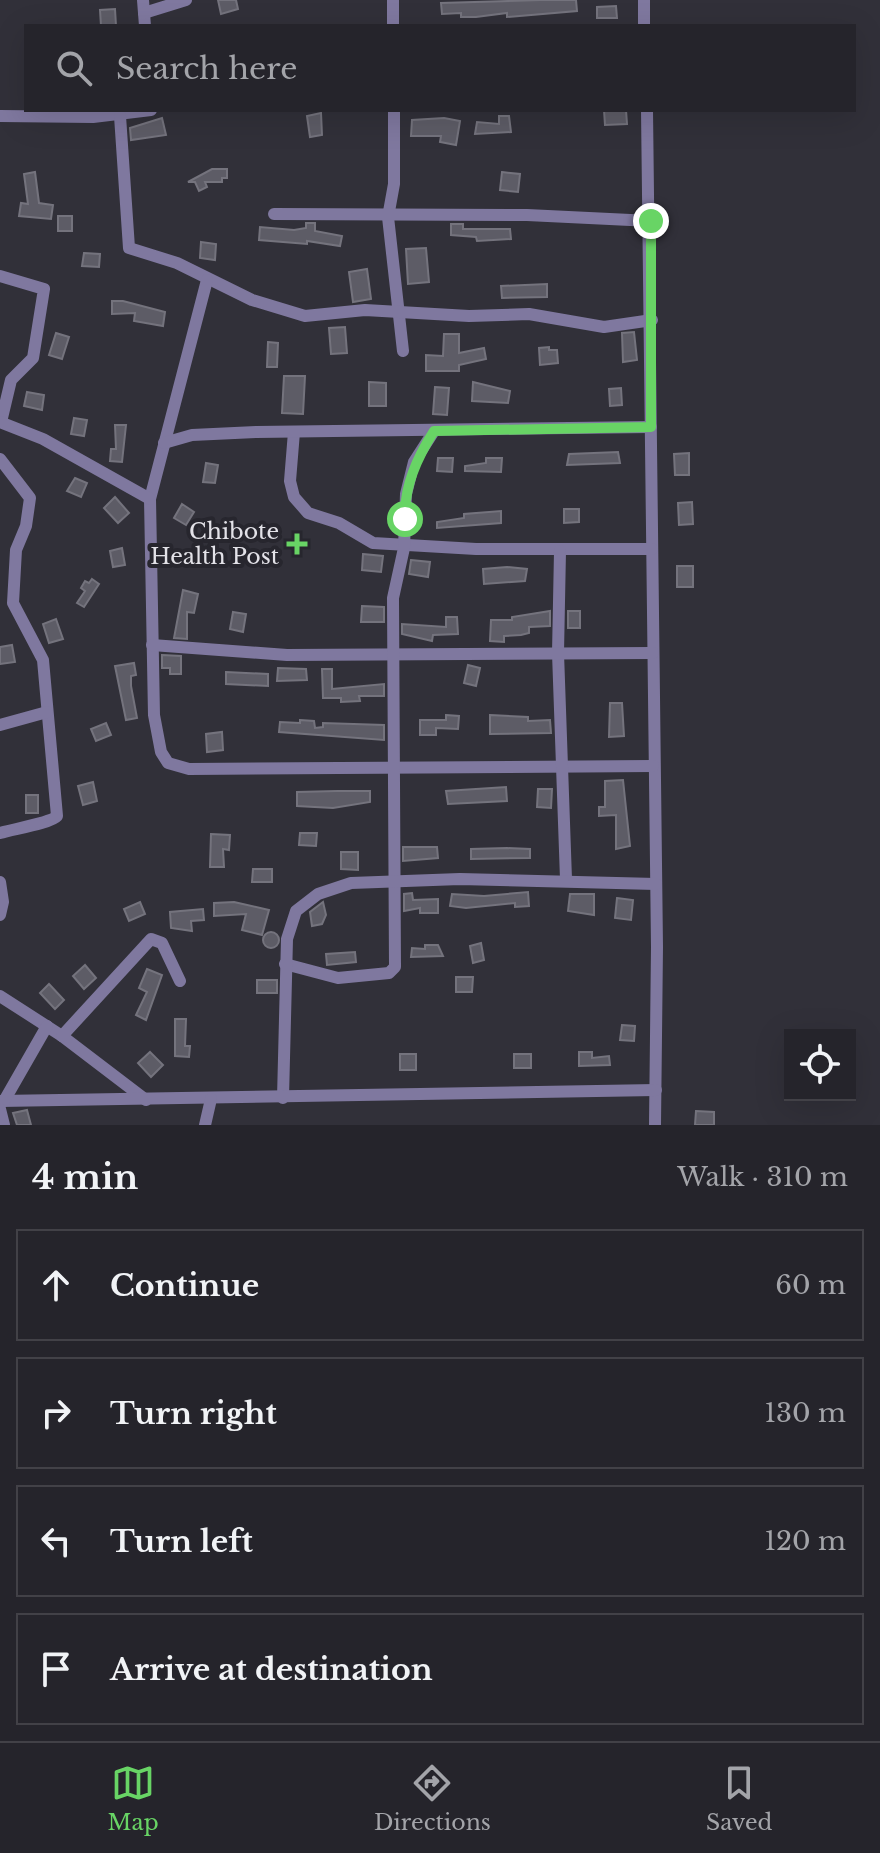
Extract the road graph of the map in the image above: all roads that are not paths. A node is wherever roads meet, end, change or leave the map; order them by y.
1 (186, 0) edge
2 (393, 0) edge
3 (644, 0) edge
4 (144, 13) edge
5 (393, 24) edge
6 (644, 24) edge
7 (141, 112) edge
8 (394, 112) edge
9 (647, 112) edge
10 (0, 116) edge
11 (120, 116) junction
12 (274, 214) dead end
13 (388, 217) junction
14 (651, 221) junction
15 (0, 276) edge
16 (207, 280) junction
17 (400, 313) junction
18 (652, 320) junction
19 (403, 351) dead end
20 (1, 422) edge
21 (651, 427) junction
22 (434, 431) junction
23 (294, 432) junction
24 (164, 443) junction
25 (0, 459) edge
26 (150, 499) junction
27 (404, 548) junction
28 (652, 549) junction
29 (560, 551) junction
30 (7, 593) edge
31 (152, 645) junction
32 (393, 652) junction
33 (558, 653) junction
34 (653, 653) junction
35 (47, 712) junction
36 (0, 725) edge
37 (561, 765) junction
38 (393, 766) junction
39 (653, 766) junction
40 (0, 833) edge
41 (566, 879) junction
42 (0, 882) edge
43 (393, 882) junction
44 (656, 884) junction
45 (0, 915) edge
46 (285, 964) junction
47 (180, 981) dead end
48 (0, 996) edge
49 (47, 1026) junction
50 (62, 1036) junction
51 (656, 1090) junction
52 (283, 1098) junction
53 (211, 1099) junction
54 (146, 1100) junction
55 (1, 1103) edge
56 (4, 1125) edge
57 (205, 1125) edge
58 (655, 1125) edge

1 - 4 street
2 - 5 street
3 - 6 street
7 - 11 street
8 - 13 street
9 - 14 street
10 - 11 street
11 - 16 street
12 - 13 street
13 - 14 street
13 - 17 street
14 - 18 street
15 - 20 street
16 - 17 street
16 - 24 street
17 - 18 street
17 - 19 street
18 - 21 street
20 - 26 street
21 - 22 street
21 - 28 street
22 - 23 street
22 - 27 street
23 - 24 street
23 - 27 street
24 - 26 street
25 - 30 street
26 - 31 street
27 - 29 street
27 - 32 street
28 - 29 street
28 - 34 street
29 - 33 street
30 - 35 street
31 - 32 street
31 - 38 street
32 - 33 street
32 - 38 street
33 - 34 street
33 - 37 street
34 - 39 street
35 - 36 street
35 - 40 street
37 - 38 street
37 - 39 street
37 - 41 street
38 - 43 street
39 - 44 street
41 - 43 street
41 - 44 street
42 - 45 street
43 - 46 street
43 - 46 street
44 - 51 street
46 - 52 street
47 - 50 street
48 - 49 street
49 - 50 street
49 - 55 street
50 - 54 street
51 - 52 street
51 - 58 street
52 - 53 street
53 - 54 street
53 - 57 street
54 - 55 street
55 - 56 street

